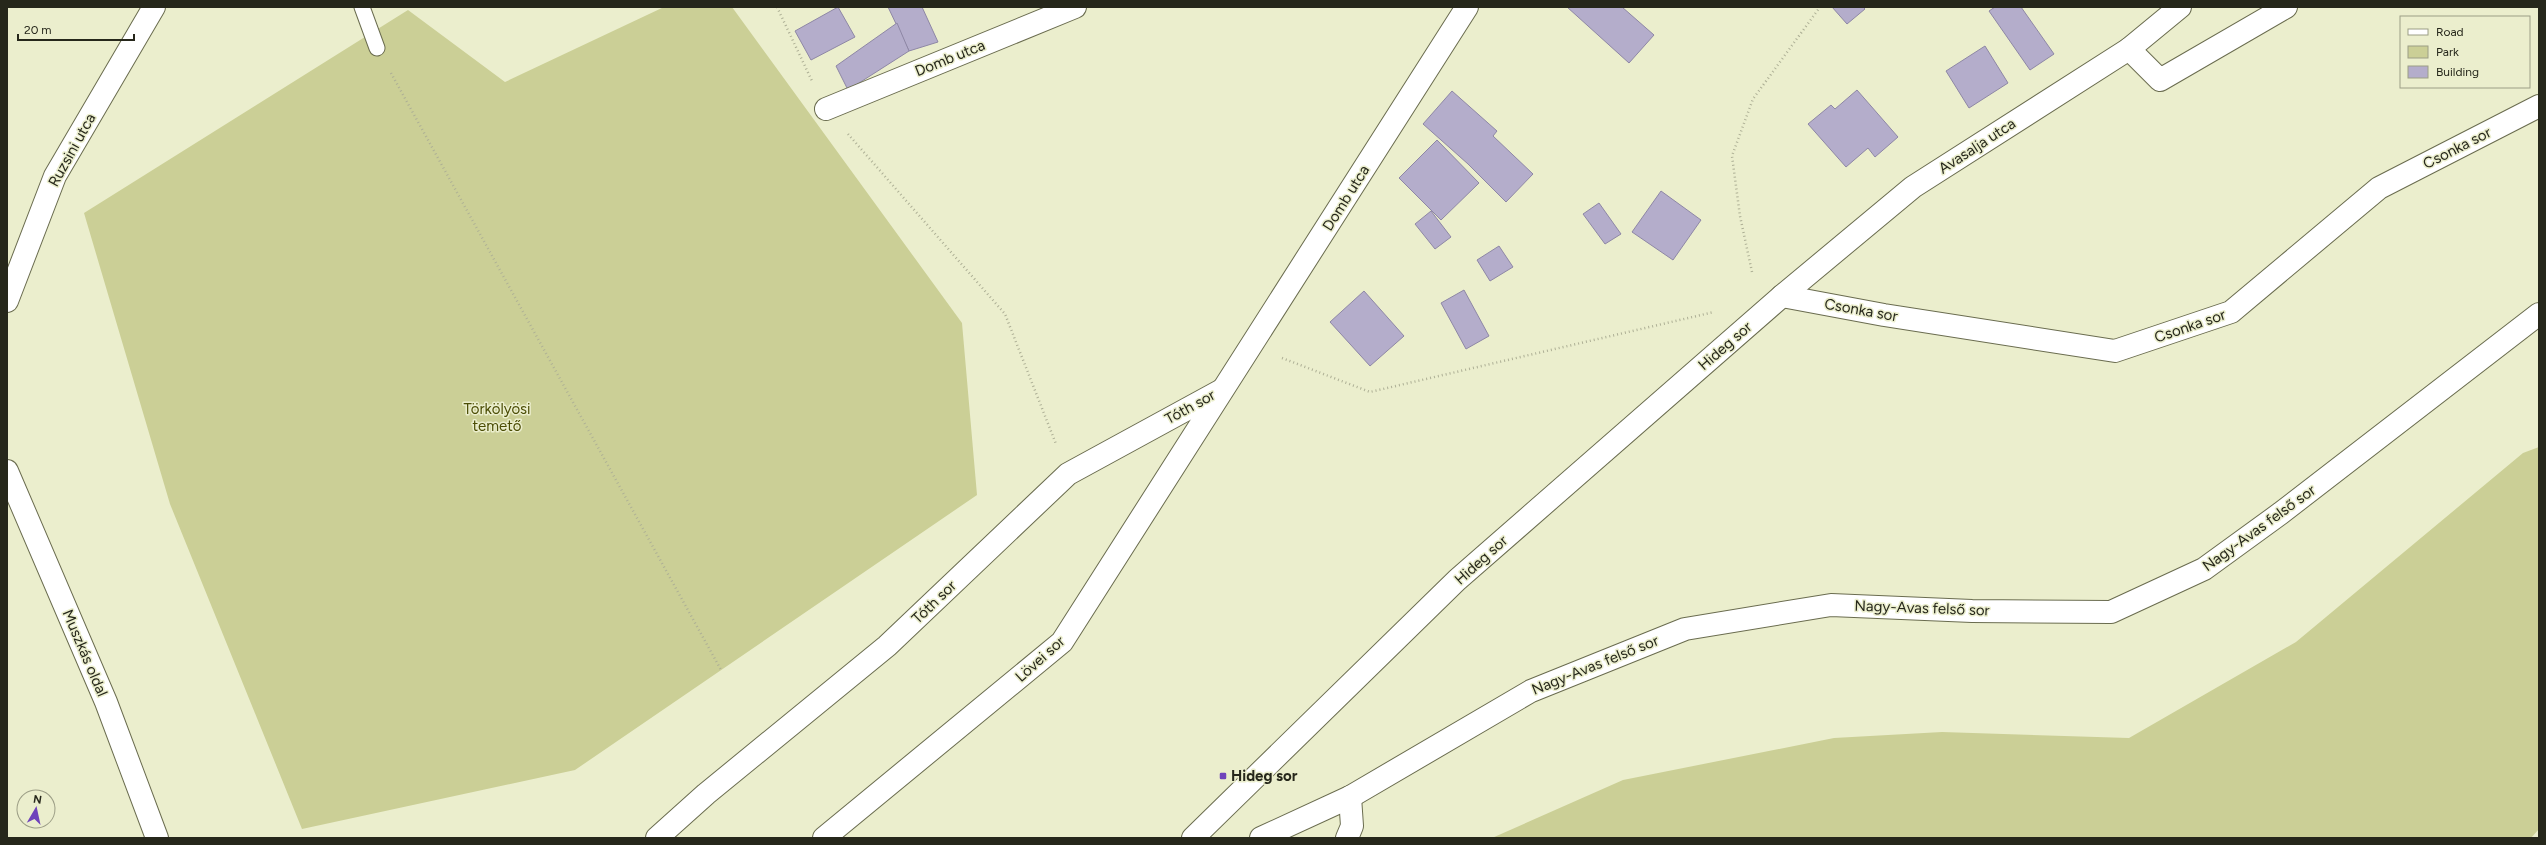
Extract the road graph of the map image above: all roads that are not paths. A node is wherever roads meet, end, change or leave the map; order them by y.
1 (154, 7) edge
2 (362, 7) edge
3 (1075, 7) edge
4 (1467, 7) edge
5 (2180, 7) edge
6 (2286, 7) edge
7 (377, 48) road end
8 (2129, 49) junction
9 (2539, 106) edge
10 (826, 109) road end
11 (1782, 296) junction
12 (7, 300) edge
13 (2539, 314) edge
14 (1225, 388) junction
15 (7, 471) edge
16 (1350, 797) junction
17 (157, 838) edge
18 (657, 838) edge
19 (824, 838) edge
20 (1193, 838) edge
21 (1261, 838) edge
22 (1347, 838) edge

1 - 12 street, Ruzsini utca
2 - 7 lane
3 - 10 street, Domb utca
4 - 14 street, Domb utca
5 - 8 street, Avasalja utca
6 - 8 street
8 - 11 street, Avasalja utca
9 - 11 street, Csonka sor
11 - 20 street, Hideg sor
13 - 16 street, Nagy-Avas felső sor
14 - 18 street, Tóth sor
14 - 19 street, Lövei sor
15 - 17 street, Muszkás oldal
16 - 21 street, Nagy-Avas felső sor
16 - 22 street

